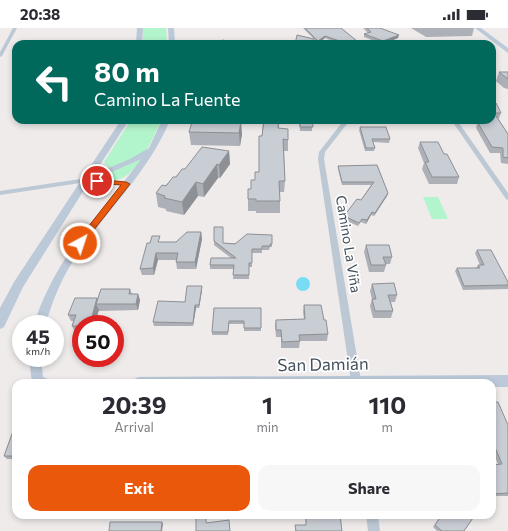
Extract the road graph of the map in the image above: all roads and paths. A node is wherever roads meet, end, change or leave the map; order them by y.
1 (15, 28) edge
2 (140, 28) edge
3 (171, 28) edge
4 (478, 28) edge
5 (139, 40) edge
6 (172, 40) edge
7 (491, 40) edge
8 (496, 45) edge
9 (508, 51) edge
10 (0, 56) edge
11 (123, 124) edge
12 (164, 124) edge
13 (344, 124) edge
14 (457, 124) dead end
15 (154, 147) junction
16 (101, 160) junction
17 (107, 171) junction
18 (87, 180) junction
19 (126, 184) junction
20 (0, 193) edge
21 (508, 198) edge
22 (43, 315) edge
23 (0, 324) edge
24 (37, 367) edge
25 (40, 379) edge
26 (356, 379) edge
27 (496, 381) edge
28 (508, 381) edge
29 (372, 519) edge
30 (374, 531) edge

1 - 10 street
2 - 5 main road
3 - 6 main road
4 - 7 main road
8 - 9 main road
11 - 16 main road
12 - 15 main road
13 - 26 street, Camino La Viña
14 - 21 street
15 - 17 main road
15 - 19 main road
16 - 17 main road
16 - 18 main road
17 - 18 main road
18 - 19 street
18 - 20 street
18 - 23 main road
19 - 22 main road
24 - 25 main road
27 - 28 main road, San Damián
29 - 30 street

